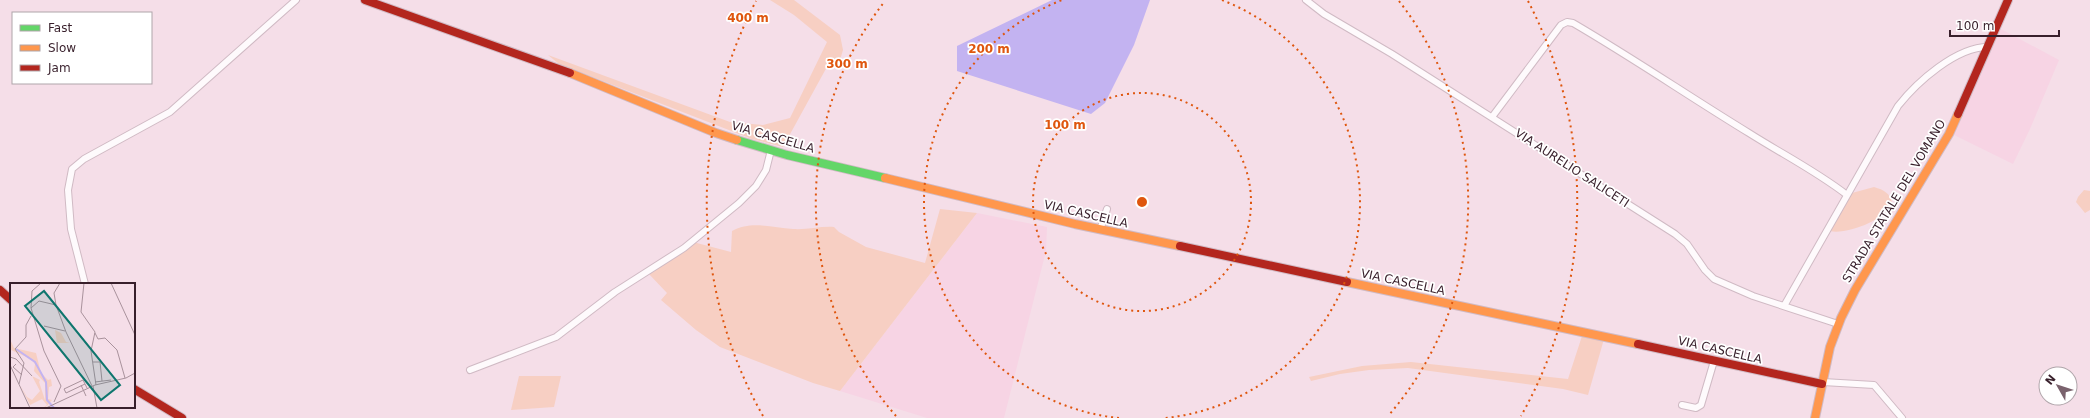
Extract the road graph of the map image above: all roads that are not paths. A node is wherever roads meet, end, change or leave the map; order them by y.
1 (296, 0) edge
2 (365, 0) edge
3 (1306, 0) edge
4 (2008, 0) edge
5 (1988, 47) junction
6 (1492, 117) junction
7 (771, 150) junction
8 (1847, 195) junction
9 (1107, 209) dead end
10 (1100, 230) junction
11 (85, 283) edge
12 (0, 290) edge
13 (10, 299) edge
14 (1784, 306) junction
15 (1838, 324) junction
16 (1714, 361) junction
17 (470, 370) dead end
18 (1822, 383) junction
19 (135, 390) edge
20 (1682, 405) dead end
21 (182, 418) edge
22 (1815, 418) edge
23 (1902, 418) edge

1 - 11 street
2 - 7 street, VIA CASCELLA
3 - 6 street, VIA AURELIO SALICETI
4 - 5 street, STRADA STATALE DEL VOMANO
5 - 8 street
5 - 15 street, STRADA STATALE DEL VOMANO
6 - 8 street
6 - 14 street, VIA AURELIO SALICETI
7 - 10 street, VIA CASCELLA
7 - 17 street
8 - 14 street
9 - 10 street
10 - 16 street, VIA CASCELLA
12 - 13 street
14 - 15 street, VIA AURELIO SALICETI
15 - 18 street, STRADA STATALE DEL VOMANO
16 - 18 street, VIA CASCELLA
16 - 20 street
18 - 22 street, STRADA STATALE DEL VOMANO
18 - 23 street
19 - 21 street

